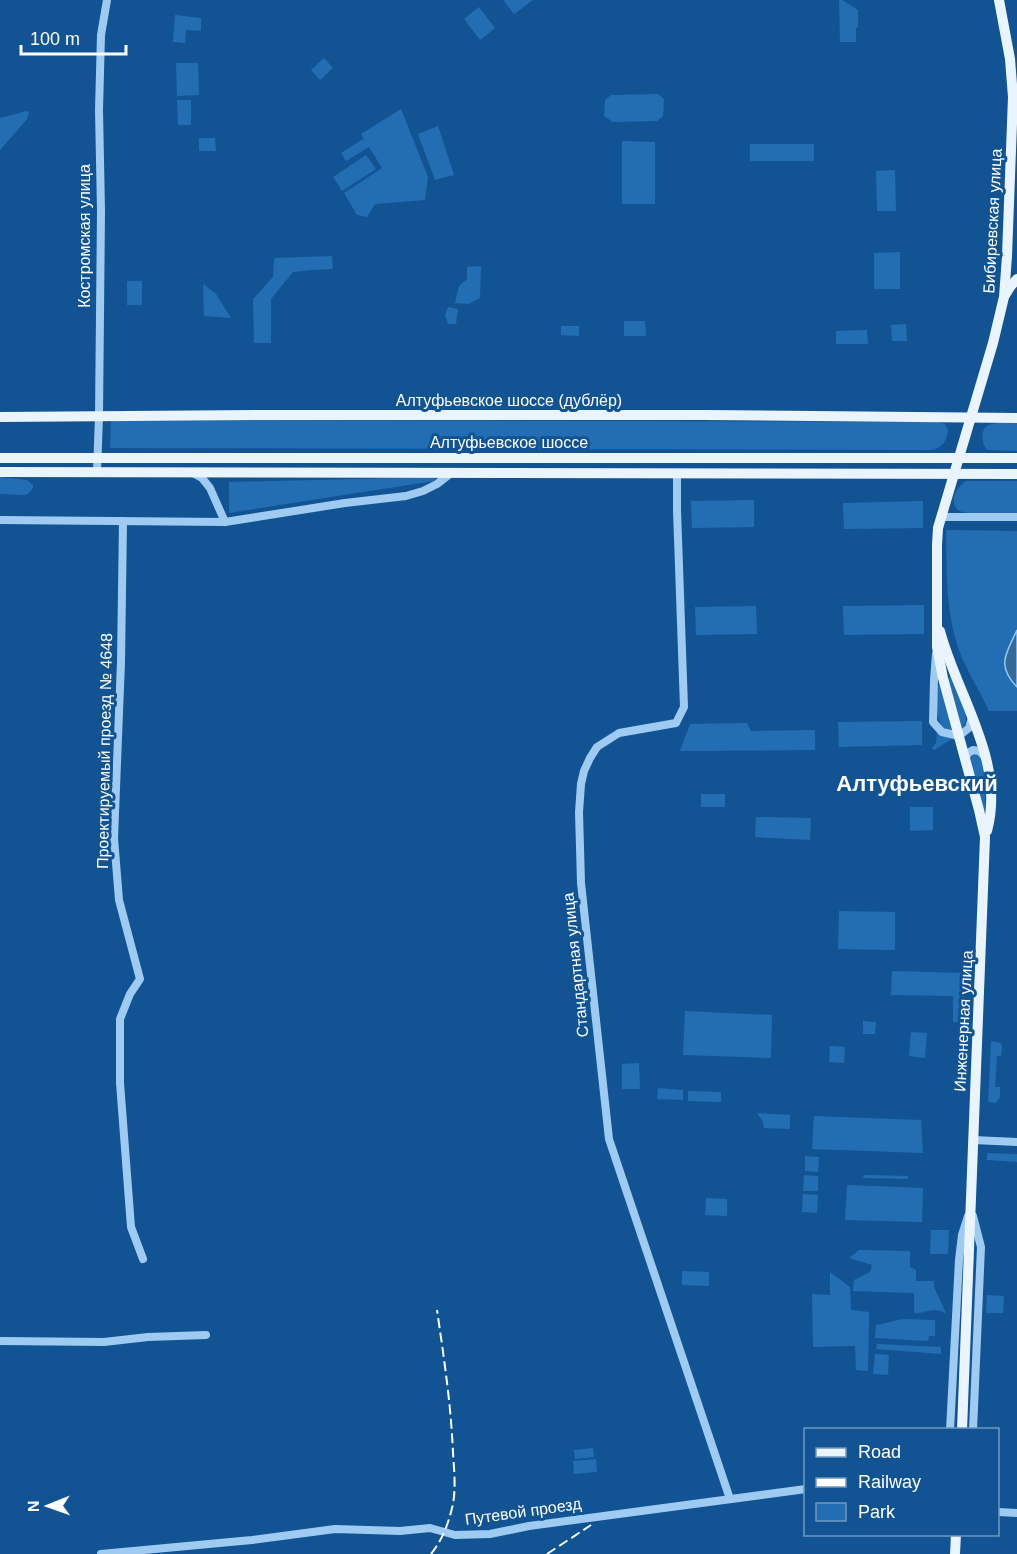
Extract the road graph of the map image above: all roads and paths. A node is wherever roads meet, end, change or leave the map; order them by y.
1 (106, 0) edge
2 (999, 0) edge
3 (1010, 186) junction
4 (1017, 205) edge
5 (1017, 279) edge
6 (1004, 297) junction
7 (99, 416) junction
8 (0, 417) edge
9 (970, 417) junction
10 (1017, 417) edge
11 (98, 457) junction
12 (0, 458) edge
13 (958, 458) junction
14 (1017, 458) edge
15 (0, 472) edge
16 (97, 472) junction
17 (192, 473) junction
18 (451, 473) junction
19 (677, 473) junction
20 (954, 474) junction
21 (1017, 474) edge
22 (941, 517) junction
23 (1017, 517) edge
24 (0, 520) edge
25 (123, 521) junction
26 (225, 522) junction
27 (937, 603) junction
28 (937, 647) junction
29 (972, 717) junction
30 (959, 736) junction
31 (986, 757) junction
32 (965, 760) junction
33 (985, 837) junction
34 (973, 1140) junction
35 (1017, 1142) edge
36 (971, 1206) junction
37 (143, 1259) dead end
38 (206, 1335) dead end
39 (0, 1341) edge
40 (962, 1427) edge
41 (950, 1428) edge
42 (974, 1428) edge
43 (804, 1489) edge
44 (730, 1499) junction
45 (999, 1512) edge
46 (1017, 1513) edge
47 (956, 1536) edge
48 (101, 1554) edge
49 (956, 1554) edge

1 - 7 street, Костромская улица
2 - 3 main road, Бибиревская улица
3 - 4 main road
3 - 6 main road, Бибиревская улица
5 - 6 main road
6 - 9 main road, Бибиревская улица
7 - 8 main road, Алтуфьевское шоссе (дублёр)
7 - 9 main road, Алтуфьевское шоссе (дублёр)
7 - 11 street, Костромская улица
9 - 10 main road, Алтуфьевское шоссе (дублёр)
9 - 13 main road, Бибиревская улица
11 - 12 main road, Алтуфьевское шоссе
11 - 13 main road, Алтуфьевское шоссе
11 - 16 street, Костромская улица
13 - 14 main road, Алтуфьевское шоссе
13 - 20 main road, Бибиревская улица
15 - 16 main road, Алтуфьевское шоссе
16 - 17 main road, Алтуфьевское шоссе
17 - 18 main road, Алтуфьевское шоссе
17 - 26 street
18 - 19 main road, Алтуфьевское шоссе
18 - 26 street
19 - 20 main road, Алтуфьевское шоссе
19 - 44 street, Стандартная улица
20 - 21 main road, Алтуфьевское шоссе
20 - 22 main road, Инженерная улица
22 - 23 street
22 - 27 main road, Инженерная улица
24 - 25 street
25 - 26 street
25 - 37 street, Проектируемый проезд № 4648
27 - 28 main road, Инженерная улица
27 - 29 main road, Инженерная улица
28 - 30 main road, Инженерная улица
28 - 30 street
29 - 30 street
29 - 31 main road, Инженерная улица
30 - 32 main road, Инженерная улица
31 - 32 street
31 - 33 main road, Инженерная улица
32 - 33 main road, Инженерная улица
33 - 34 main road, Инженерная улица
34 - 35 street
34 - 36 main road, Инженерная улица
36 - 40 main road
36 - 41 street, Инженерная улица
36 - 42 street, Инженерная улица
38 - 39 street
43 - 44 street, Путевой проезд
44 - 48 street, Путевой проезд
45 - 46 street
47 - 49 main road

